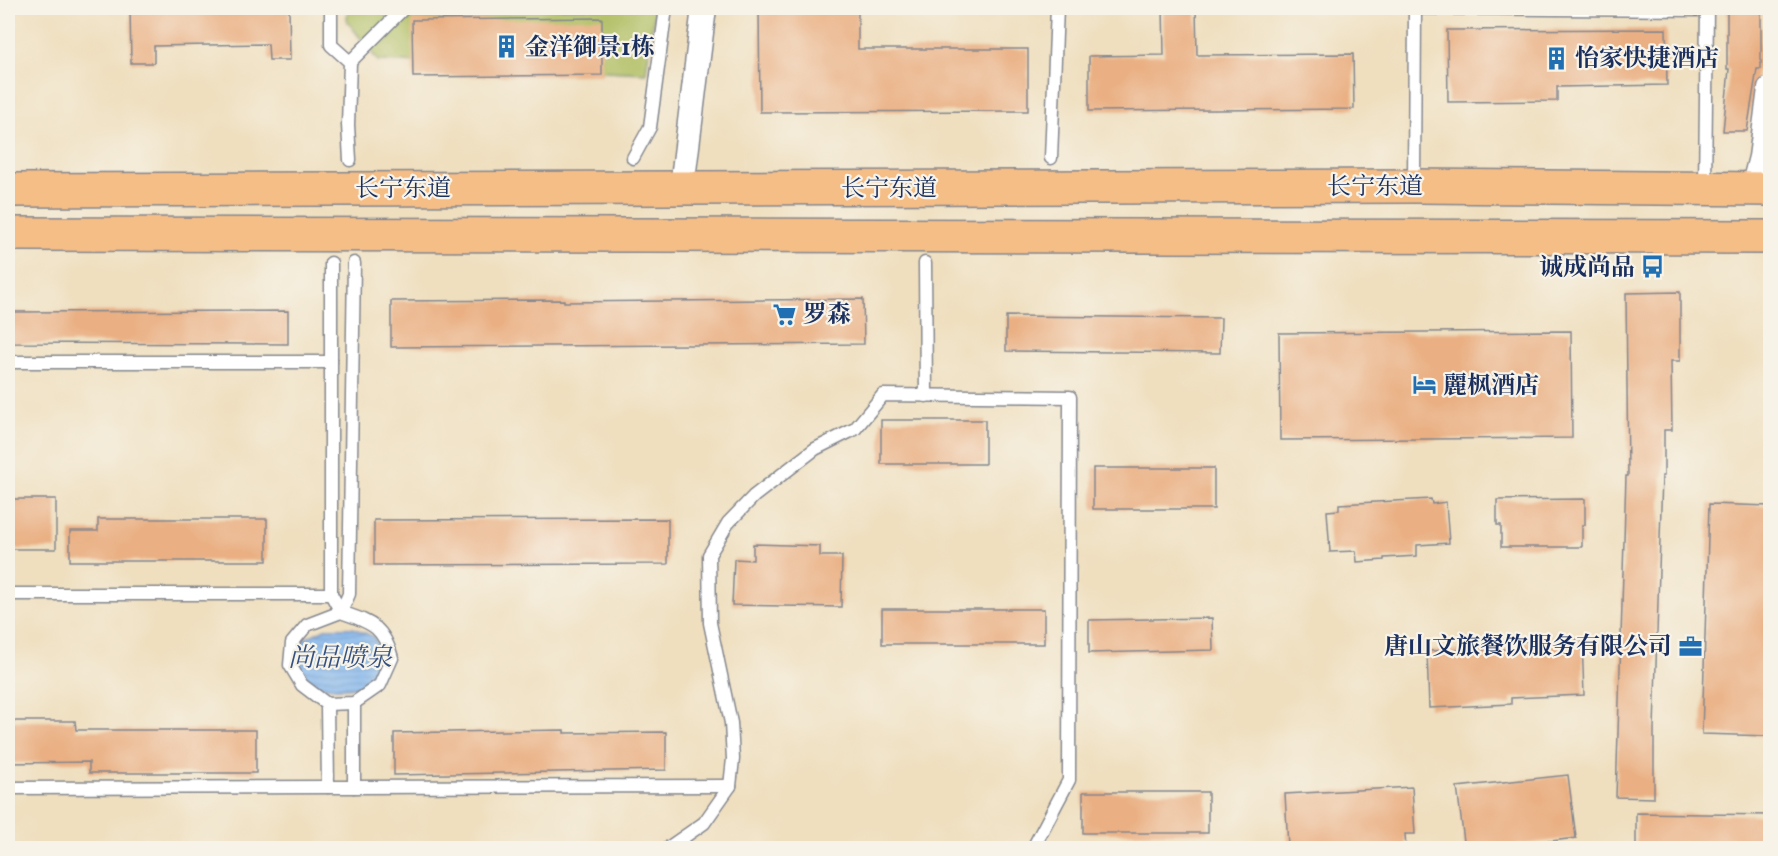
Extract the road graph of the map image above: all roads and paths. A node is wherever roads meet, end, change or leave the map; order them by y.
1 (331, 8) edge
2 (404, 8) edge
3 (666, 8) edge
4 (704, 8) edge
5 (1057, 8) edge
6 (1415, 8) edge
7 (1707, 9) edge
8 (350, 62) junction
9 (1770, 89) edge
10 (633, 158) dead end
11 (1050, 159) dead end
12 (350, 160) dead end
13 (1414, 186) junction
14 (682, 187) junction
15 (1705, 189) junction
16 (1762, 189) edge
17 (8, 190) edge
18 (8, 234) edge
19 (1770, 237) edge
20 (331, 263) dead end
21 (354, 263) dead end
22 (925, 263) dead end
23 (8, 362) edge
24 (331, 362) junction
25 (926, 396) junction
26 (8, 594) edge
27 (331, 594) junction
28 (340, 612) junction
29 (354, 703) junction
30 (327, 704) junction
31 (730, 786) junction
32 (328, 787) junction
33 (354, 787) junction
34 (8, 788) edge
35 (668, 849) edge
36 (1033, 849) edge

1 - 8 lane
2 - 8 lane
3 - 10 lane
4 - 14 street
5 - 11 lane
6 - 7 lane
6 - 13 lane
7 - 15 lane
8 - 12 lane
9 - 16 street
13 - 14 main road, 长宁东道
13 - 15 main road, 长宁东道
14 - 17 main road, 长宁东道
15 - 16 main road, 长宁东道
18 - 19 main road, 长宁东道
20 - 24 lane
21 - 28 lane
22 - 25 lane
23 - 24 lane
24 - 27 lane
25 - 31 lane
25 - 36 lane
26 - 27 lane
27 - 28 lane
28 - 29 lane
28 - 30 lane
29 - 30 lane
29 - 33 lane
30 - 32 lane
31 - 33 lane
31 - 35 lane
32 - 33 lane
32 - 34 lane

